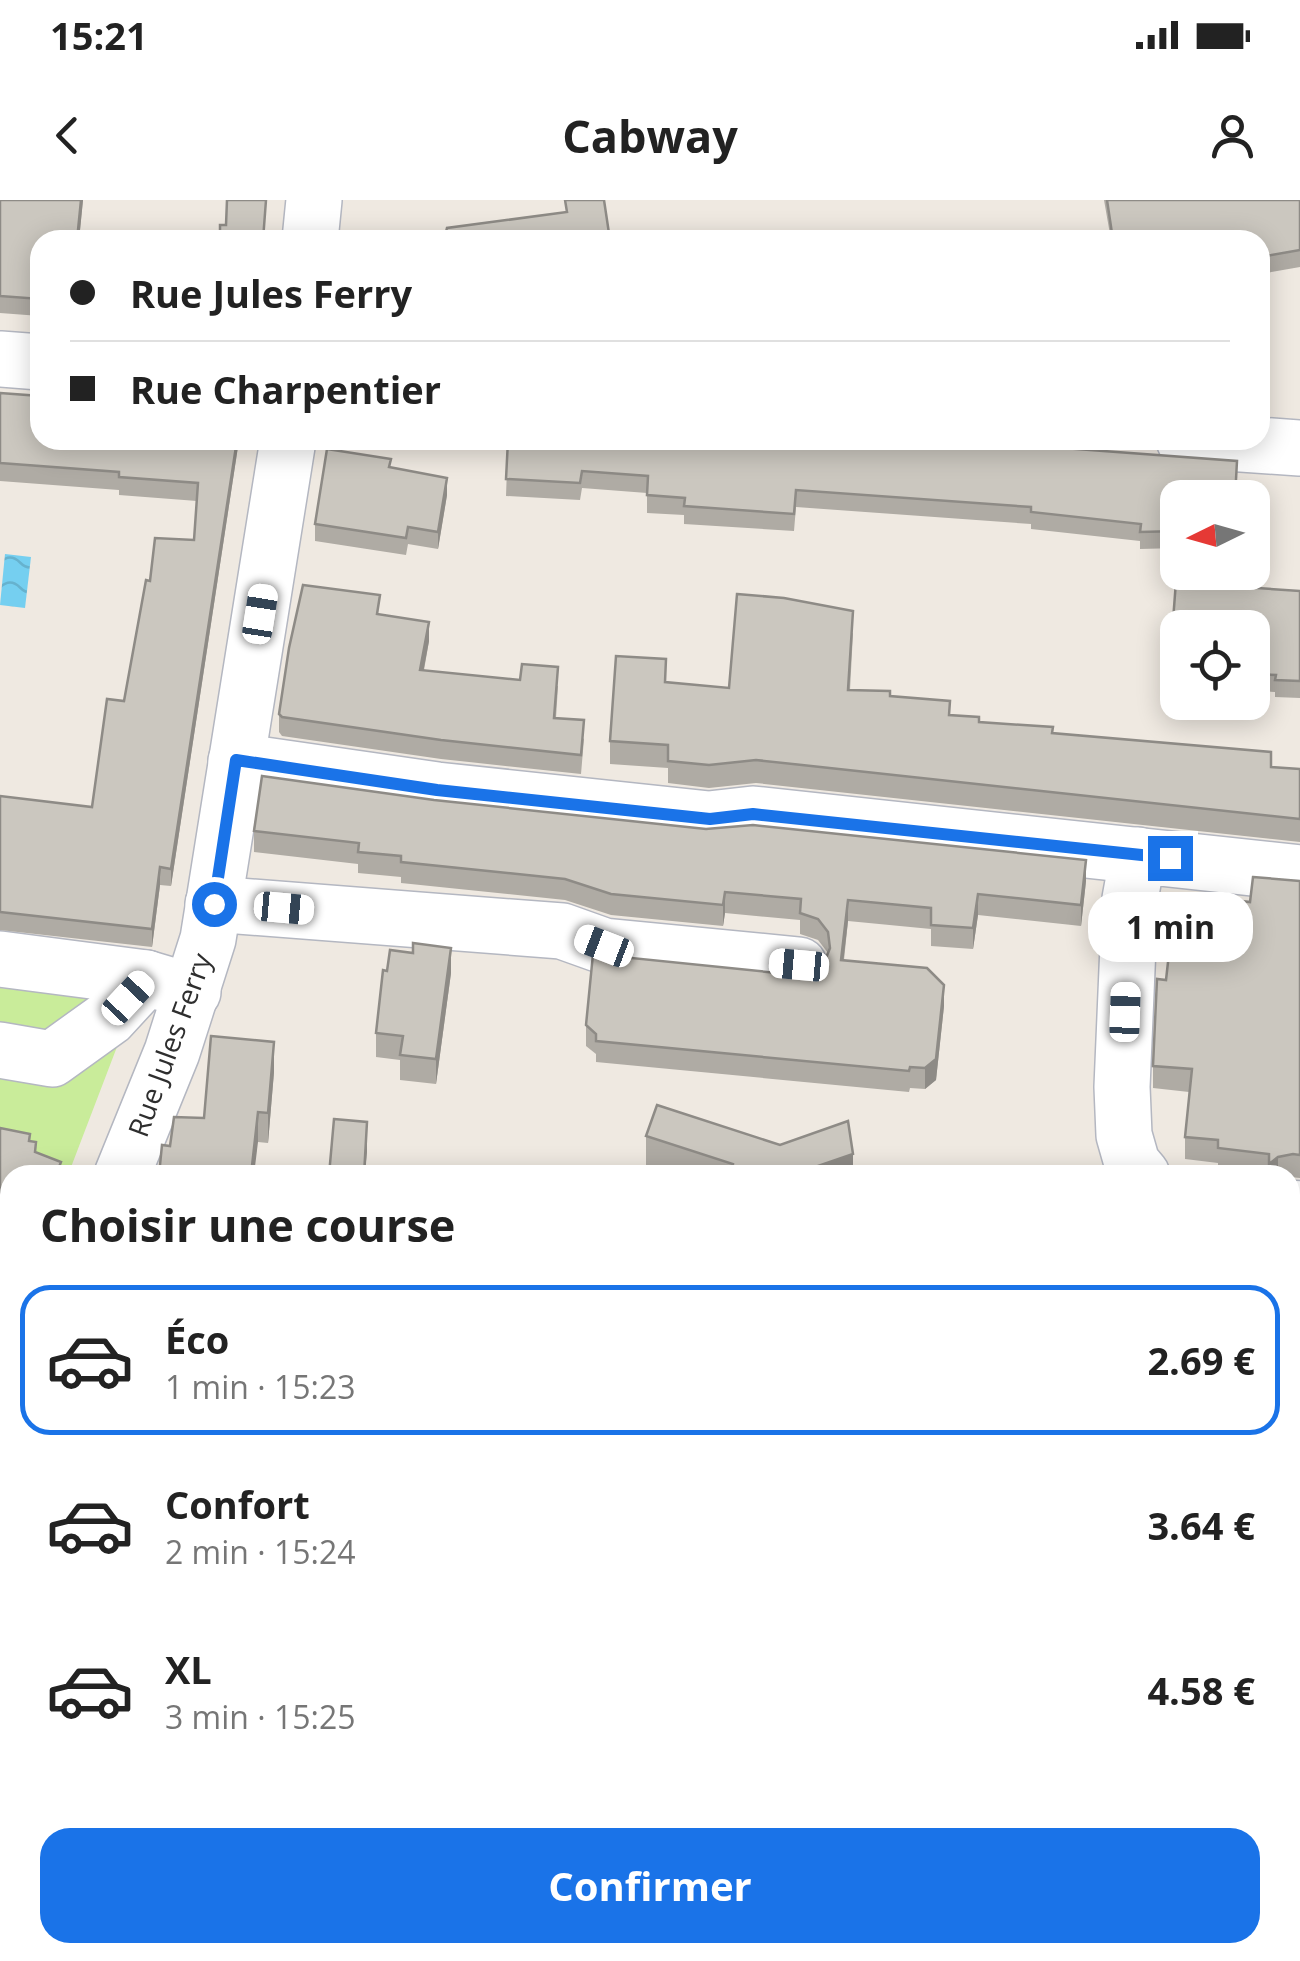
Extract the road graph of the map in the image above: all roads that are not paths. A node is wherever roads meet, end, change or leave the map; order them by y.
1 (314, 200) edge
2 (311, 230) edge
3 (0, 359) edge
4 (30, 361) edge
5 (1270, 446) edge
6 (1300, 448) edge
7 (286, 450) edge
8 (236, 760) junction
9 (1138, 854) junction
10 (1300, 872) edge
11 (214, 904) junction
12 (0, 960) edge
13 (799, 965) dead end
14 (170, 985) junction
15 (0, 1050) edge
16 (125, 1165) edge
17 (1134, 1165) edge

1 - 2 street
3 - 4 street
5 - 6 street
7 - 8 street, Rue Jules Ferry
8 - 9 street
8 - 11 street, Rue Jules Ferry
9 - 10 street
9 - 17 street
11 - 13 street
11 - 14 street, Rue Jules Ferry
12 - 14 street
14 - 15 street
14 - 16 street, Rue Jules Ferry

